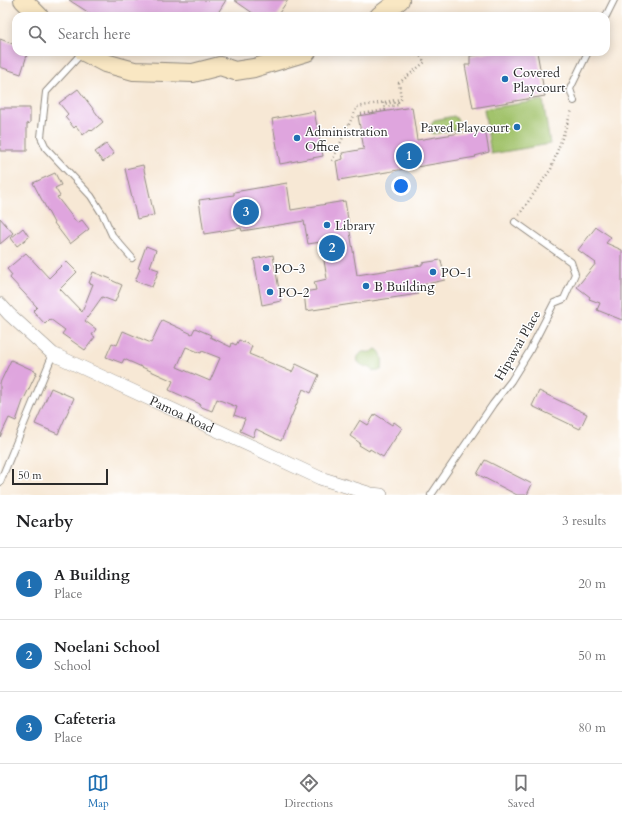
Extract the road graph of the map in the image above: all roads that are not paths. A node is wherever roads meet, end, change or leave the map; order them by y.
1 (23, 0) edge
2 (400, 0) edge
3 (614, 0) edge
4 (35, 12) edge
5 (384, 12) edge
6 (608, 12) edge
7 (80, 56) edge
8 (92, 56) edge
9 (293, 56) edge
10 (586, 56) edge
11 (574, 101) road end
12 (515, 222) road end
13 (132, 258) dead end
14 (0, 304) edge
15 (53, 354) junction
16 (0, 482) edge
17 (381, 495) edge
18 (431, 495) edge

1 - 4 street
2 - 5 street
3 - 6 lane
7 - 13 lane
8 - 9 street
10 - 11 lane
12 - 18 lane, Hipawai Place
14 - 15 street, Pamoa Road
15 - 16 lane
15 - 17 street, Pamoa Road

